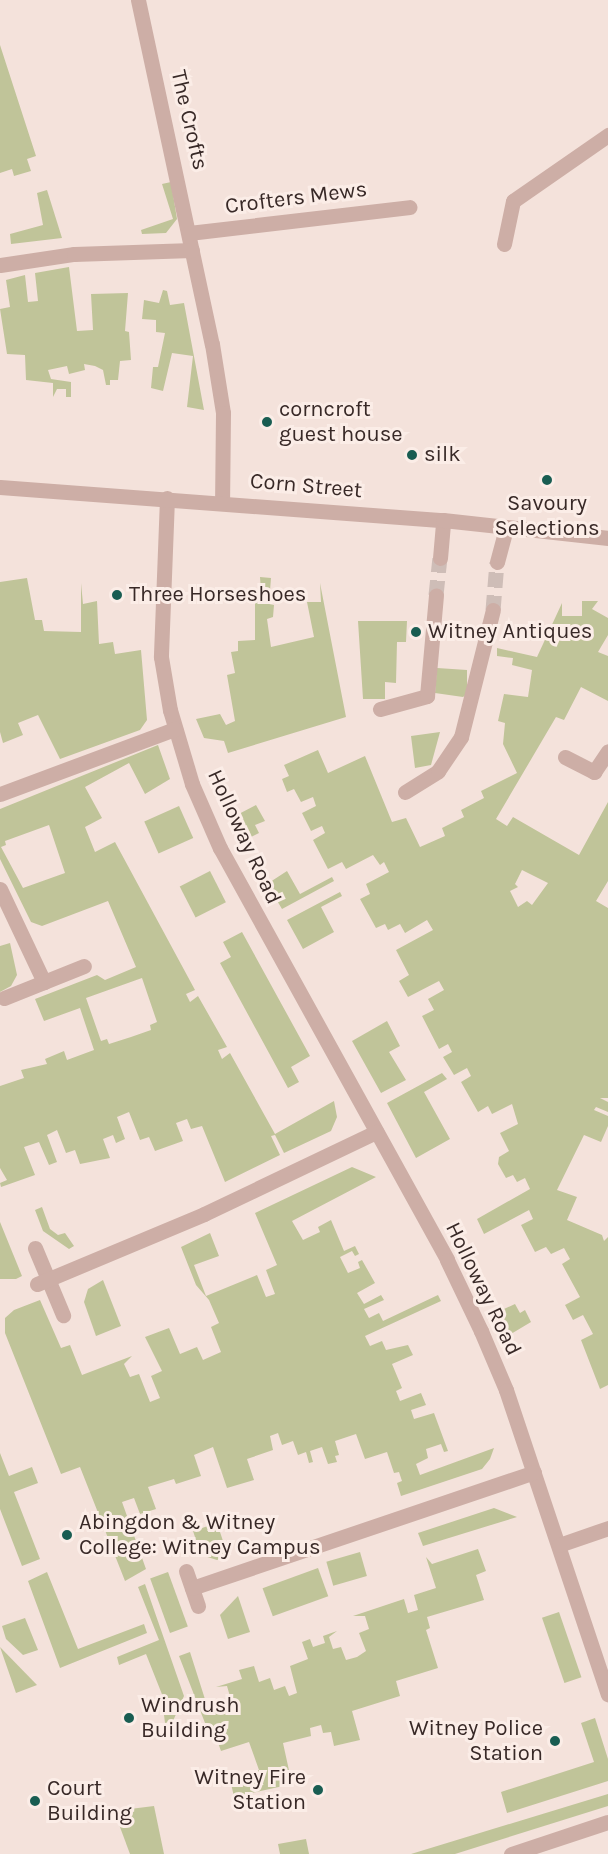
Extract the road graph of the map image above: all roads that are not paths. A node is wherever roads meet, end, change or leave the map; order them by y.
1 (138, 0) edge
2 (608, 135) edge
3 (409, 207) dead end
4 (189, 233) junction
5 (504, 244) dead end
6 (192, 250) junction
7 (0, 265) edge
8 (0, 487) edge
9 (167, 498) junction
10 (222, 502) junction
11 (443, 520) junction
12 (506, 528) junction
13 (608, 538) edge
14 (440, 558) tunnel mouth
15 (497, 562) tunnel mouth
16 (436, 595) tunnel mouth
17 (493, 610) tunnel mouth
18 (380, 709) dead end
19 (175, 729) junction
20 (608, 751) edge
21 (565, 757) dead end
22 (405, 792) dead end
23 (0, 794) edge
24 (0, 889) edge
25 (84, 966) dead end
26 (44, 982) junction
27 (4, 998) dead end
28 (376, 1132) junction
29 (35, 1248) dead end
30 (43, 1282) junction
31 (63, 1315) dead end
32 (534, 1472) junction
33 (608, 1528) edge
34 (559, 1545) junction
35 (186, 1571) dead end
36 (192, 1588) junction
37 (198, 1606) dead end
38 (608, 1694) edge
39 (608, 1822) edge
40 (511, 1854) edge

1 - 4 street, The Crofts
2 - 5 street
3 - 4 street, Crofters Mews
4 - 6 street, The Crofts
6 - 7 street
6 - 10 street, The Crofts
8 - 9 street, Corn Street
9 - 10 street, Corn Street
9 - 19 street, Holloway Road
10 - 11 street, Corn Street
11 - 12 street, Corn Street
11 - 14 street
12 - 13 street, Corn Street
12 - 15 street
16 - 18 street
17 - 22 street
19 - 23 street
19 - 28 street, Holloway Road
20 - 21 street
24 - 26 street
25 - 26 street
26 - 27 street
28 - 30 street
28 - 32 street, Holloway Road
29 - 30 street
30 - 31 street
32 - 34 street, Holloway Road
32 - 36 street
33 - 34 street
34 - 38 street, Holloway Road
35 - 36 street
36 - 37 street
39 - 40 street

